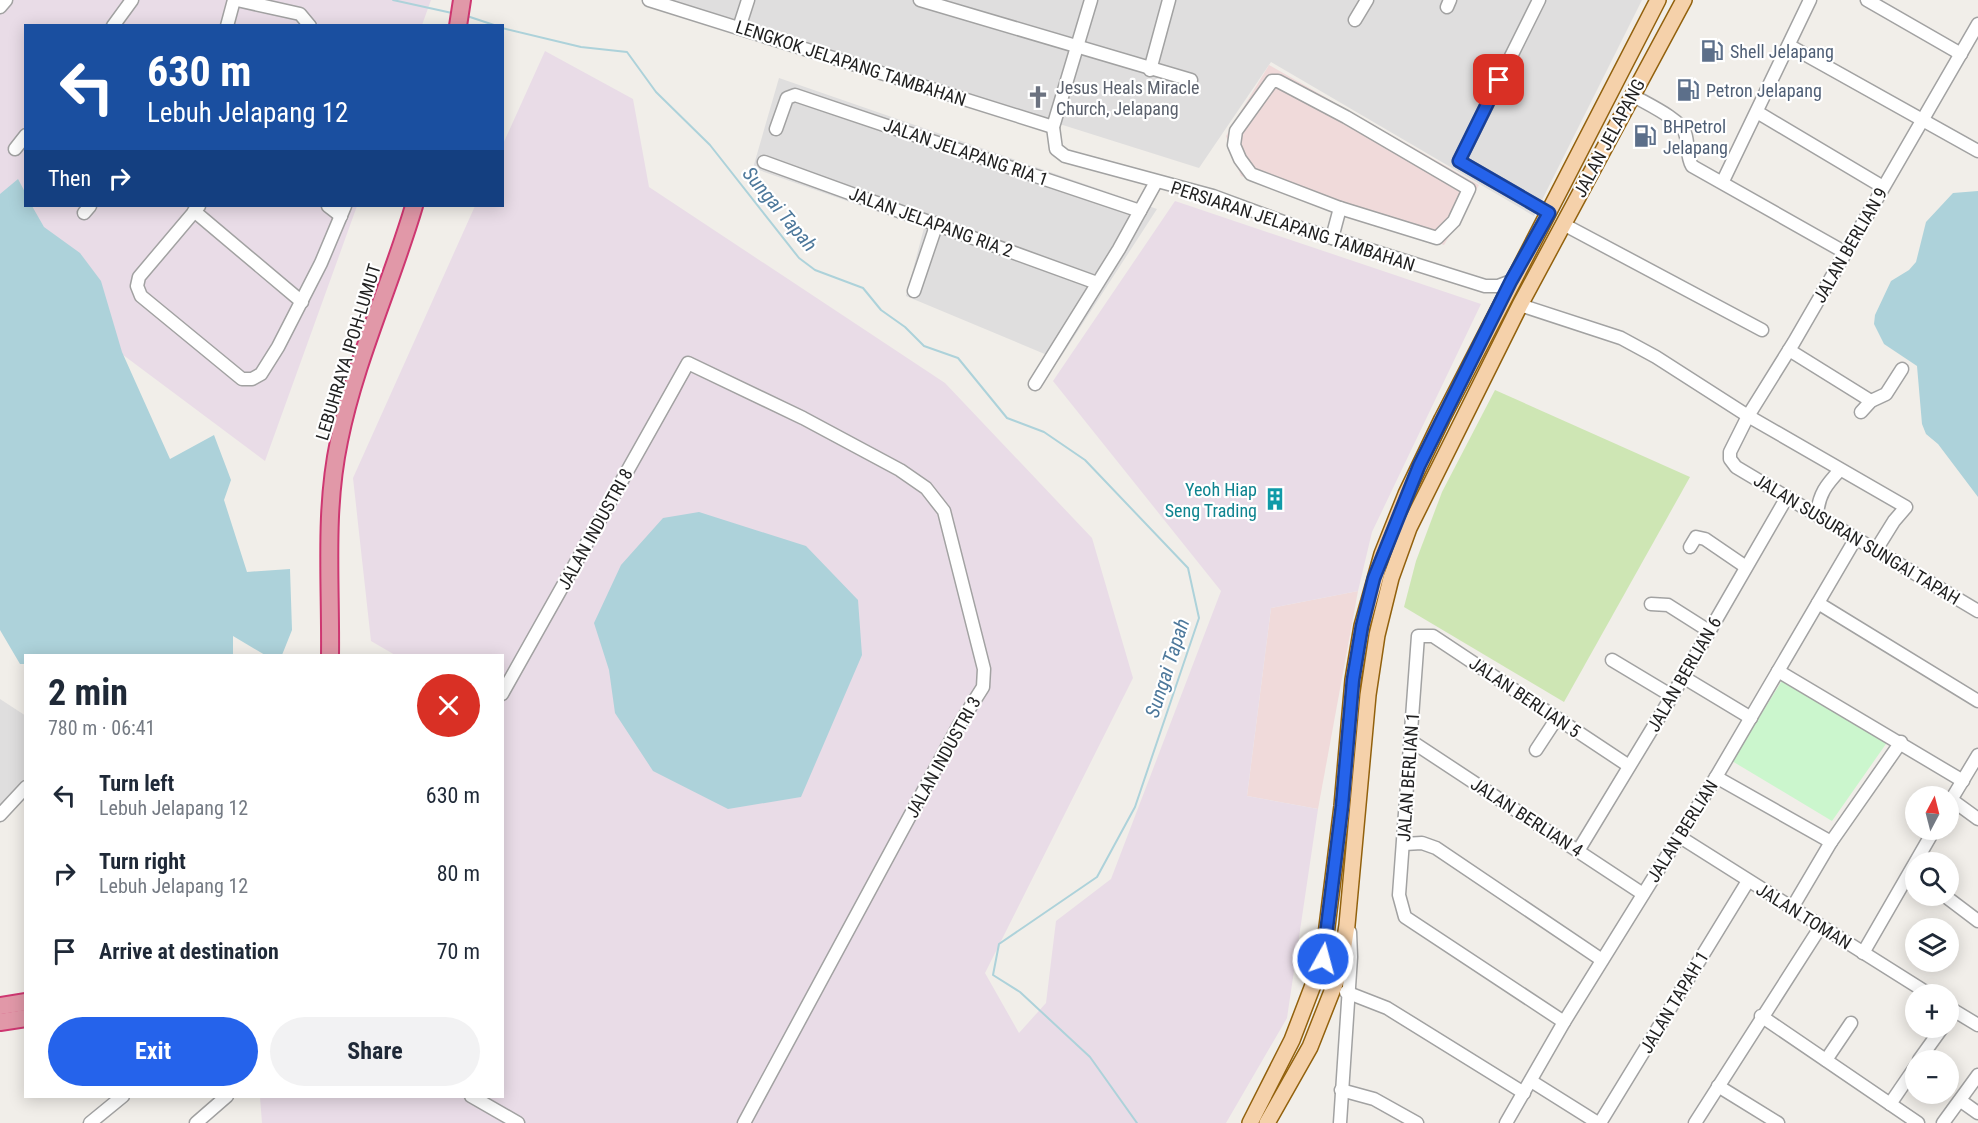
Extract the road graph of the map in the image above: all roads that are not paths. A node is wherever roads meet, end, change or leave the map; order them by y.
1 (6, 0) edge
2 (132, 0) edge
3 (236, 0) edge
4 (462, 0) edge
5 (649, 0) edge
6 (748, 0) edge
7 (920, 0) edge
8 (1091, 0) edge
9 (1169, 0) edge
10 (1367, 0) edge
11 (1539, 0) edge
12 (1658, 0) edge
13 (1684, 0) edge
14 (1810, 0) edge
15 (1867, 0) edge
16 (666, 3) edge
17 (0, 7) edge
18 (1355, 20) dead end
19 (114, 24) edge
20 (228, 24) edge
21 (308, 24) edge
22 (458, 24) edge
23 (1978, 24) edge
24 (739, 28) junction
25 (1790, 46) junction
26 (1077, 48) junction
27 (1961, 54) junction
28 (1150, 70) junction
29 (1191, 80) dead end
30 (1632, 95) junction
31 (1757, 112) junction
32 (1923, 119) junction
33 (1053, 127) junction
34 (776, 129) dead end
35 (24, 137) edge
36 (15, 148) dead end
37 (1978, 151) edge
38 (764, 162) dead end
39 (1479, 173) junction
40 (1723, 181) junction
41 (1156, 182) junction
42 (1883, 187) junction
43 (1469, 189) junction
44 (414, 207) edge
45 (196, 208) edge
46 (1340, 208) junction
47 (343, 211) edge
48 (1140, 211) junction
49 (1549, 213) junction
50 (937, 223) junction
51 (1563, 224) junction
52 (1332, 238) junction
53 (1846, 253) junction
54 (1511, 281) junction
55 (1097, 283) junction
56 (1485, 286) junction
57 (914, 291) dead end
58 (302, 302) junction
59 (1520, 305) junction
60 (1498, 307) junction
61 (1762, 330) dead end
62 (1789, 350) junction
63 (688, 363) joint
64 (1902, 369) dead end
65 (1035, 384) dead end
66 (1871, 401) junction
67 (1861, 412) dead end
68 (1748, 416) junction
69 (1736, 467) joint
70 (1840, 470) junction
71 (1787, 497) junction
72 (1817, 514) junction
73 (1856, 538) junction
74 (1690, 547) dead end
75 (1876, 550) junction
76 (1746, 567) junction
77 (1818, 603) junction
78 (1651, 604) dead end
79 (1978, 611) edge
80 (1709, 631) junction
81 (1418, 636) joint
82 (330, 654) edge
83 (1612, 660) dead end
84 (1778, 671) junction
85 (1683, 676) junction
86 (504, 690) edge
87 (1672, 696) junction
88 (1978, 701) edge
89 (1557, 718) junction
90 (1751, 718) junction
91 (1411, 741) junction
92 (1901, 742) junction
93 (1536, 750) dead end
94 (1978, 755) edge
95 (1629, 766) junction
96 (1716, 777) junction
97 (1963, 781) junction
98 (1959, 787) edge
99 (24, 789) edge
100 (1959, 807) edge
101 (0, 815) edge
102 (1978, 819) edge
103 (1680, 837) junction
104 (1830, 842) junction
105 (1404, 844) junction
106 (1578, 850) junction
107 (1748, 880) junction
108 (1905, 884) edge
109 (1643, 894) junction
110 (1958, 906) edge
111 (1792, 908) junction
112 (1978, 921) edge
113 (1347, 925) junction
114 (1821, 927) junction
115 (1863, 952) junction
116 (1323, 959) junction
117 (1602, 960) junction
118 (1913, 984) edge
119 (1347, 992) junction
120 (1328, 999) junction
121 (24, 1002) edge
122 (0, 1006) edge
123 (1761, 1016) junction
124 (1959, 1016) edge
125 (24, 1018) edge
126 (0, 1022) edge
127 (1564, 1022) junction
128 (1851, 1023) dead end
129 (1978, 1025) edge
130 (1826, 1060) junction
131 (1978, 1075) edge
132 (1531, 1081) junction
133 (1905, 1082) edge
134 (1718, 1086) junction
135 (1341, 1090) junction
136 (1524, 1093) junction
137 (121, 1098) edge
138 (226, 1098) edge
139 (474, 1098) edge
140 (1960, 1101) junction
141 (1890, 1104) junction
142 (1978, 1113) edge
143 (90, 1123) edge
144 (196, 1123) edge
145 (518, 1123) edge
146 (744, 1123) edge
147 (1250, 1123) edge
148 (1267, 1123) edge
149 (1340, 1123) edge
150 (1417, 1123) edge
151 (1506, 1123) edge
152 (1599, 1123) edge
153 (1695, 1123) edge
154 (1778, 1123) edge
155 (1918, 1123) edge
156 (1943, 1123) edge

1 - 17 street
2 - 19 street
3 - 20 street
3 - 21 street
4 - 22 highway
5 - 16 street, LENGKOK JELAPANG TAMBAHAN
6 - 24 street
7 - 26 street
8 - 26 street
9 - 28 street
10 - 18 street
11 - 39 street
12 - 49 main road, JALAN JELAPANG
13 - 30 main road, JALAN JELAPANG
14 - 25 street
15 - 27 street
16 - 24 street, LENGKOK JELAPANG TAMBAHAN
23 - 27 street, JALAN BERLIAN 9
24 - 33 street, LENGKOK JELAPANG TAMBAHAN
25 - 31 street
25 - 32 street
26 - 28 street
26 - 33 street
27 - 32 street, JALAN BERLIAN 9
28 - 29 street
30 - 40 street
30 - 51 main road, JALAN JELAPANG
31 - 40 street
31 - 42 street
32 - 37 street
32 - 42 street, JALAN BERLIAN 9
33 - 41 street, PERSIARAN JELAPANG TAMBAHAN
34 - 48 street, JALAN JELAPANG RIA 1
35 - 36 street
38 - 50 street, JALAN JELAPANG RIA 2
39 - 43 street
39 - 49 street
40 - 53 street
41 - 48 street
41 - 52 street, PERSIARAN JELAPANG TAMBAHAN
42 - 53 street, JALAN BERLIAN 9
43 - 46 street
43 - 46 street
44 - 82 highway, LEBUHRAYA IPOH-LUMUT
45 - 58 street
45 - 58 street
46 - 52 street
47 - 58 street
48 - 55 street
49 - 54 main road, JALAN JELAPANG
50 - 55 street, JALAN JELAPANG RIA 2
50 - 57 street
51 - 59 main road, JALAN JELAPANG
51 - 61 street
52 - 56 street, PERSIARAN JELAPANG TAMBAHAN
53 - 62 street, JALAN BERLIAN 9
54 - 56 street, PERSIARAN JELAPANG TAMBAHAN
54 - 60 main road, JALAN JELAPANG
55 - 65 street
56 - 60 street
59 - 68 street
59 - 113 main road, JALAN JELAPANG
60 - 116 main road, JALAN JELAPANG
62 - 66 street
62 - 68 street, JALAN BERLIAN 9
63 - 86 street, JALAN INDUSTRI 8
63 - 146 street, JALAN INDUSTRI 3
64 - 66 street
66 - 67 street
68 - 69 street, JALAN BERLIAN 9
68 - 70 street
69 - 71 street, JALAN SUSURAN SUNGAI TAPAH
70 - 72 street
70 - 75 street
71 - 72 street, JALAN SUSURAN SUNGAI TAPAH
71 - 76 street, JALAN BERLIAN 6
72 - 73 street, JALAN SUSURAN SUNGAI TAPAH
73 - 75 street, JALAN SUSURAN SUNGAI TAPAH
73 - 77 street, JALAN BERLIAN
74 - 76 street
75 - 79 street, JALAN SUSURAN SUNGAI TAPAH
76 - 80 street, JALAN BERLIAN 6
77 - 84 street, JALAN BERLIAN
77 - 88 street
78 - 80 street
80 - 85 street, JALAN BERLIAN 6
81 - 89 street, JALAN BERLIAN 5
81 - 91 street, JALAN BERLIAN 1
83 - 87 street
84 - 90 street, JALAN BERLIAN
84 - 92 street
85 - 87 street, JALAN BERLIAN 6
85 - 90 street
87 - 95 street, JALAN BERLIAN 6
89 - 93 street
89 - 95 street, JALAN BERLIAN 5
90 - 96 street, JALAN BERLIAN
91 - 105 street, JALAN BERLIAN 1
91 - 106 street, JALAN BERLIAN 4
92 - 97 street
92 - 104 street
94 - 97 street
95 - 106 street, JALAN BERLIAN 6
96 - 103 street, JALAN BERLIAN
96 - 104 street
97 - 98 street
99 - 101 street
100 - 102 street
103 - 107 street, JALAN TOMAN
103 - 109 street, JALAN BERLIAN
104 - 111 street
105 - 117 street
105 - 127 street, JALAN BERLIAN 1
106 - 109 street, JALAN BERLIAN 4
107 - 111 street, JALAN TOMAN
107 - 152 street, JALAN TAPAH 1
108 - 115 street
109 - 117 street, JALAN BERLIAN
110 - 112 street
111 - 114 street, JALAN TOMAN
113 - 116 main road
113 - 119 street
113 - 120 main road, JALAN JELAPANG
114 - 115 street, JALAN TOMAN
114 - 123 street
115 - 118 street, JALAN TOMAN
116 - 120 main road
116 - 147 main road, JALAN JELAPANG
117 - 127 street, JALAN BERLIAN
119 - 135 street
119 - 136 street
120 - 148 main road, JALAN JELAPANG
121 - 122 highway
123 - 130 street
123 - 134 street
124 - 129 street
125 - 126 highway
127 - 132 street, JALAN BERLIAN
128 - 130 street
130 - 141 street
131 - 140 street
132 - 136 street, JALAN BERLIAN
132 - 152 street
133 - 141 street
134 - 153 street
134 - 154 street
135 - 149 street
135 - 150 street
136 - 151 street, JALAN BERLIAN
137 - 143 street
138 - 144 street
139 - 145 street
140 - 142 street
140 - 156 street
141 - 155 street

